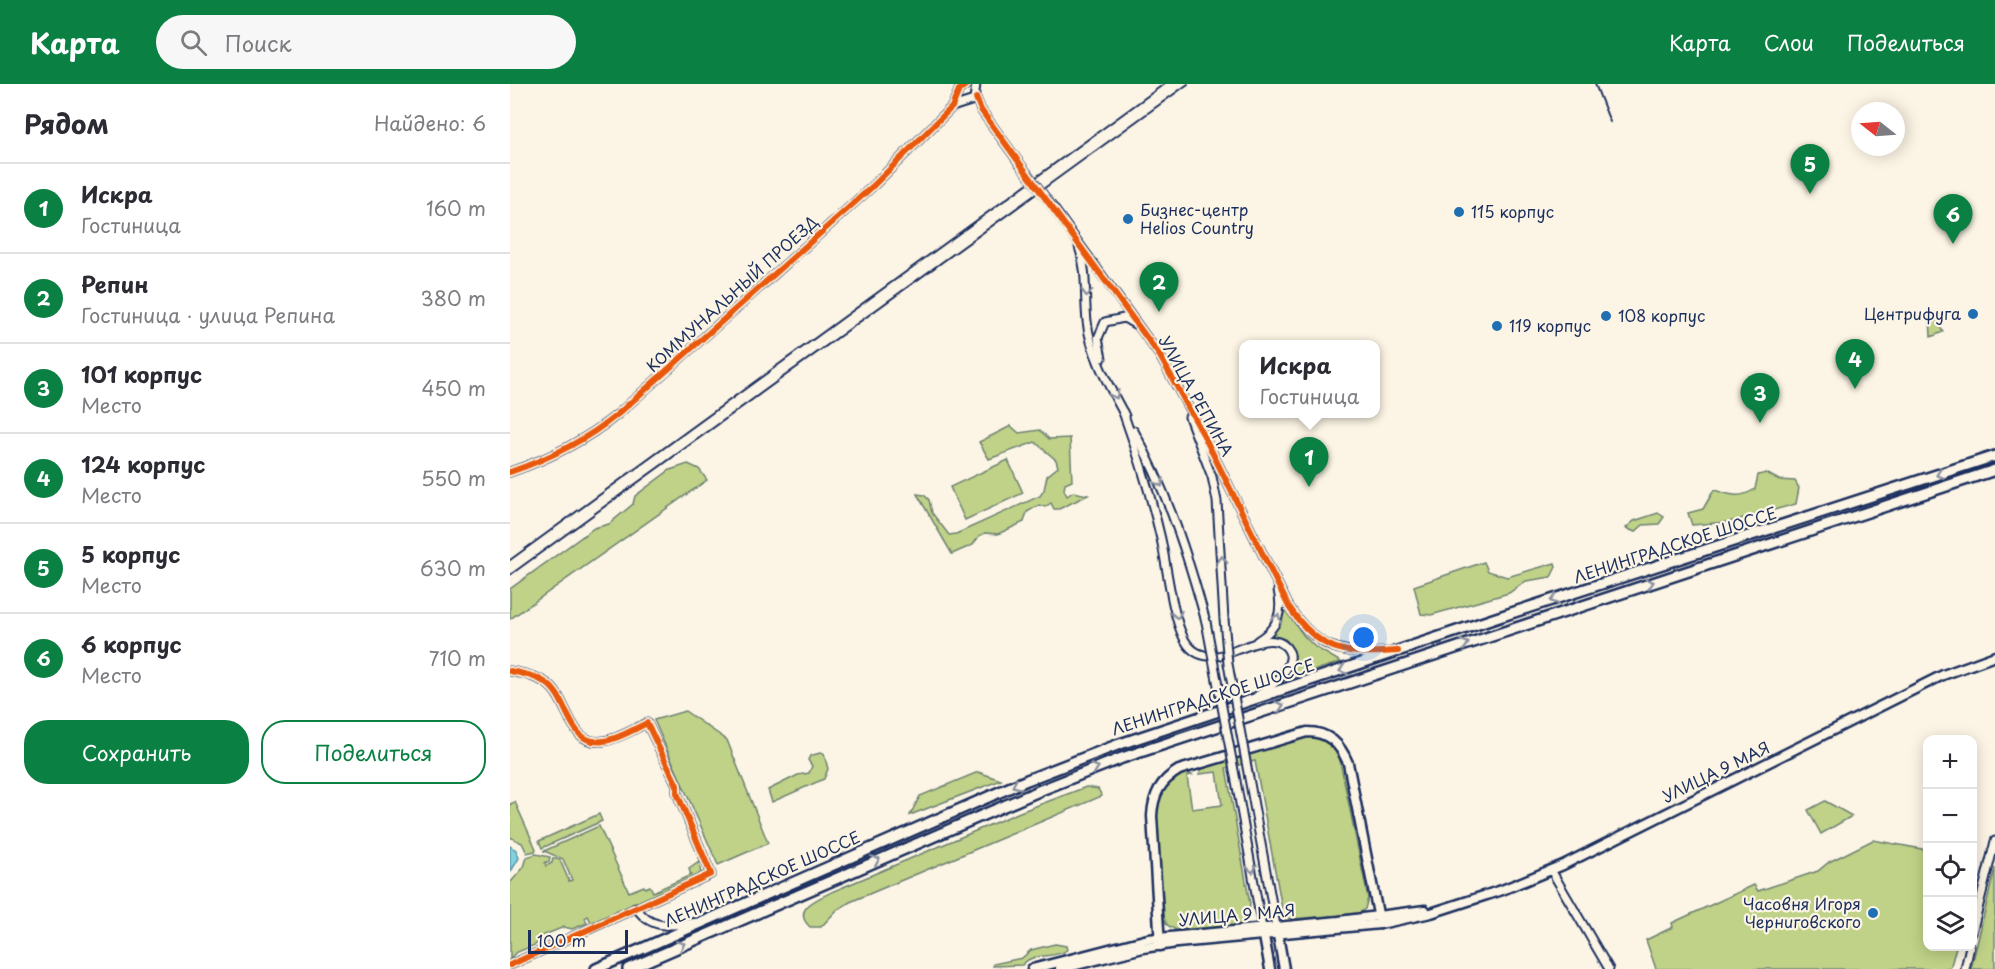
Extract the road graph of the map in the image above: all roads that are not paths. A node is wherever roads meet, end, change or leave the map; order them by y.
1 (966, 84) edge
2 (976, 91) edge
3 (958, 92) junction
4 (968, 103) junction
5 (952, 106) junction
6 (981, 110) junction
7 (1074, 237) junction
8 (1145, 333) junction
9 (1107, 378) junction
10 (1182, 400) junction
11 (1123, 412) junction
12 (1995, 456) edge
13 (1995, 470) edge
14 (510, 472) edge
15 (1276, 581) junction
16 (1253, 644) junction
17 (1398, 651) junction
18 (1995, 656) edge
19 (510, 672) edge
20 (1249, 701) junction
21 (1995, 841) edge
22 (1551, 870) junction
23 (636, 908) junction
24 (1977, 913) edge
25 (1379, 920) junction
26 (704, 921) junction
27 (1277, 930) junction
28 (1263, 931) junction
29 (1160, 942) junction
30 (1969, 951) edge
31 (510, 965) edge
32 (596, 969) edge
33 (628, 969) edge
34 (1032, 969) edge
35 (1060, 969) edge
36 (1270, 969) edge
37 (1284, 969) edge
38 (1609, 969) edge
39 (1965, 969) edge

1 - 2 street
1 - 3 street
2 - 4 street
2 - 6 street, УЛИЦА РЕПИНА
3 - 4 street
3 - 5 street, КОММУНАЛЬНЫЙ ПРОЕЗД
4 - 5 street
4 - 6 street, УЛИЦА РЕПИНА
5 - 14 street, КОММУНАЛЬНЫЙ ПРОЕЗД
6 - 7 street, УЛИЦА РЕПИНА, bridge
7 - 8 street, УЛИЦА РЕПИНА
7 -> 9 street
8 - 9 street
8 - 10 street, УЛИЦА РЕПИНА
9 -> 11 street
10 - 15 street, УЛИЦА РЕПИНА
27 -> 10 street, bridge
11 -> 16 street
11 -> 28 street, bridge
12 -> 17 highway, ЛЕНИНГРАДСКОЕ ШОССЕ
33 -> 13 highway, ЛЕНИНГРАДСКОЕ ШОССЕ
16 -> 15 street
15 - 17 street, УЛИЦА РЕПИНА
16 - 20 street
17 -> 20 highway, ЛЕНИНГРАДСКОЕ ШОССЕ
18 - 22 main road, УЛИЦА 9 МАЯ
19 - 23 street
20 -> 26 highway, ЛЕНИНГРАДСКОЕ ШОССЕ
21 - 24 street
22 - 25 main road, УЛИЦА 9 МАЯ
22 - 38 street
23 - 26 street
23 - 31 street
25 - 27 main road, УЛИЦА 9 МАЯ
25 - 29 main road
26 - 32 highway, ЛЕНИНГРАДСКОЕ ШОССЕ
27 - 28 main road, УЛИЦА 9 МАЯ
27 - 37 main road
28 - 29 main road, УЛИЦА 9 МАЯ
28 - 36 main road
29 - 34 main road, УЛИЦА 9 МАЯ
29 - 35 main road, УЛИЦА 9 МАЯ
30 - 39 street

